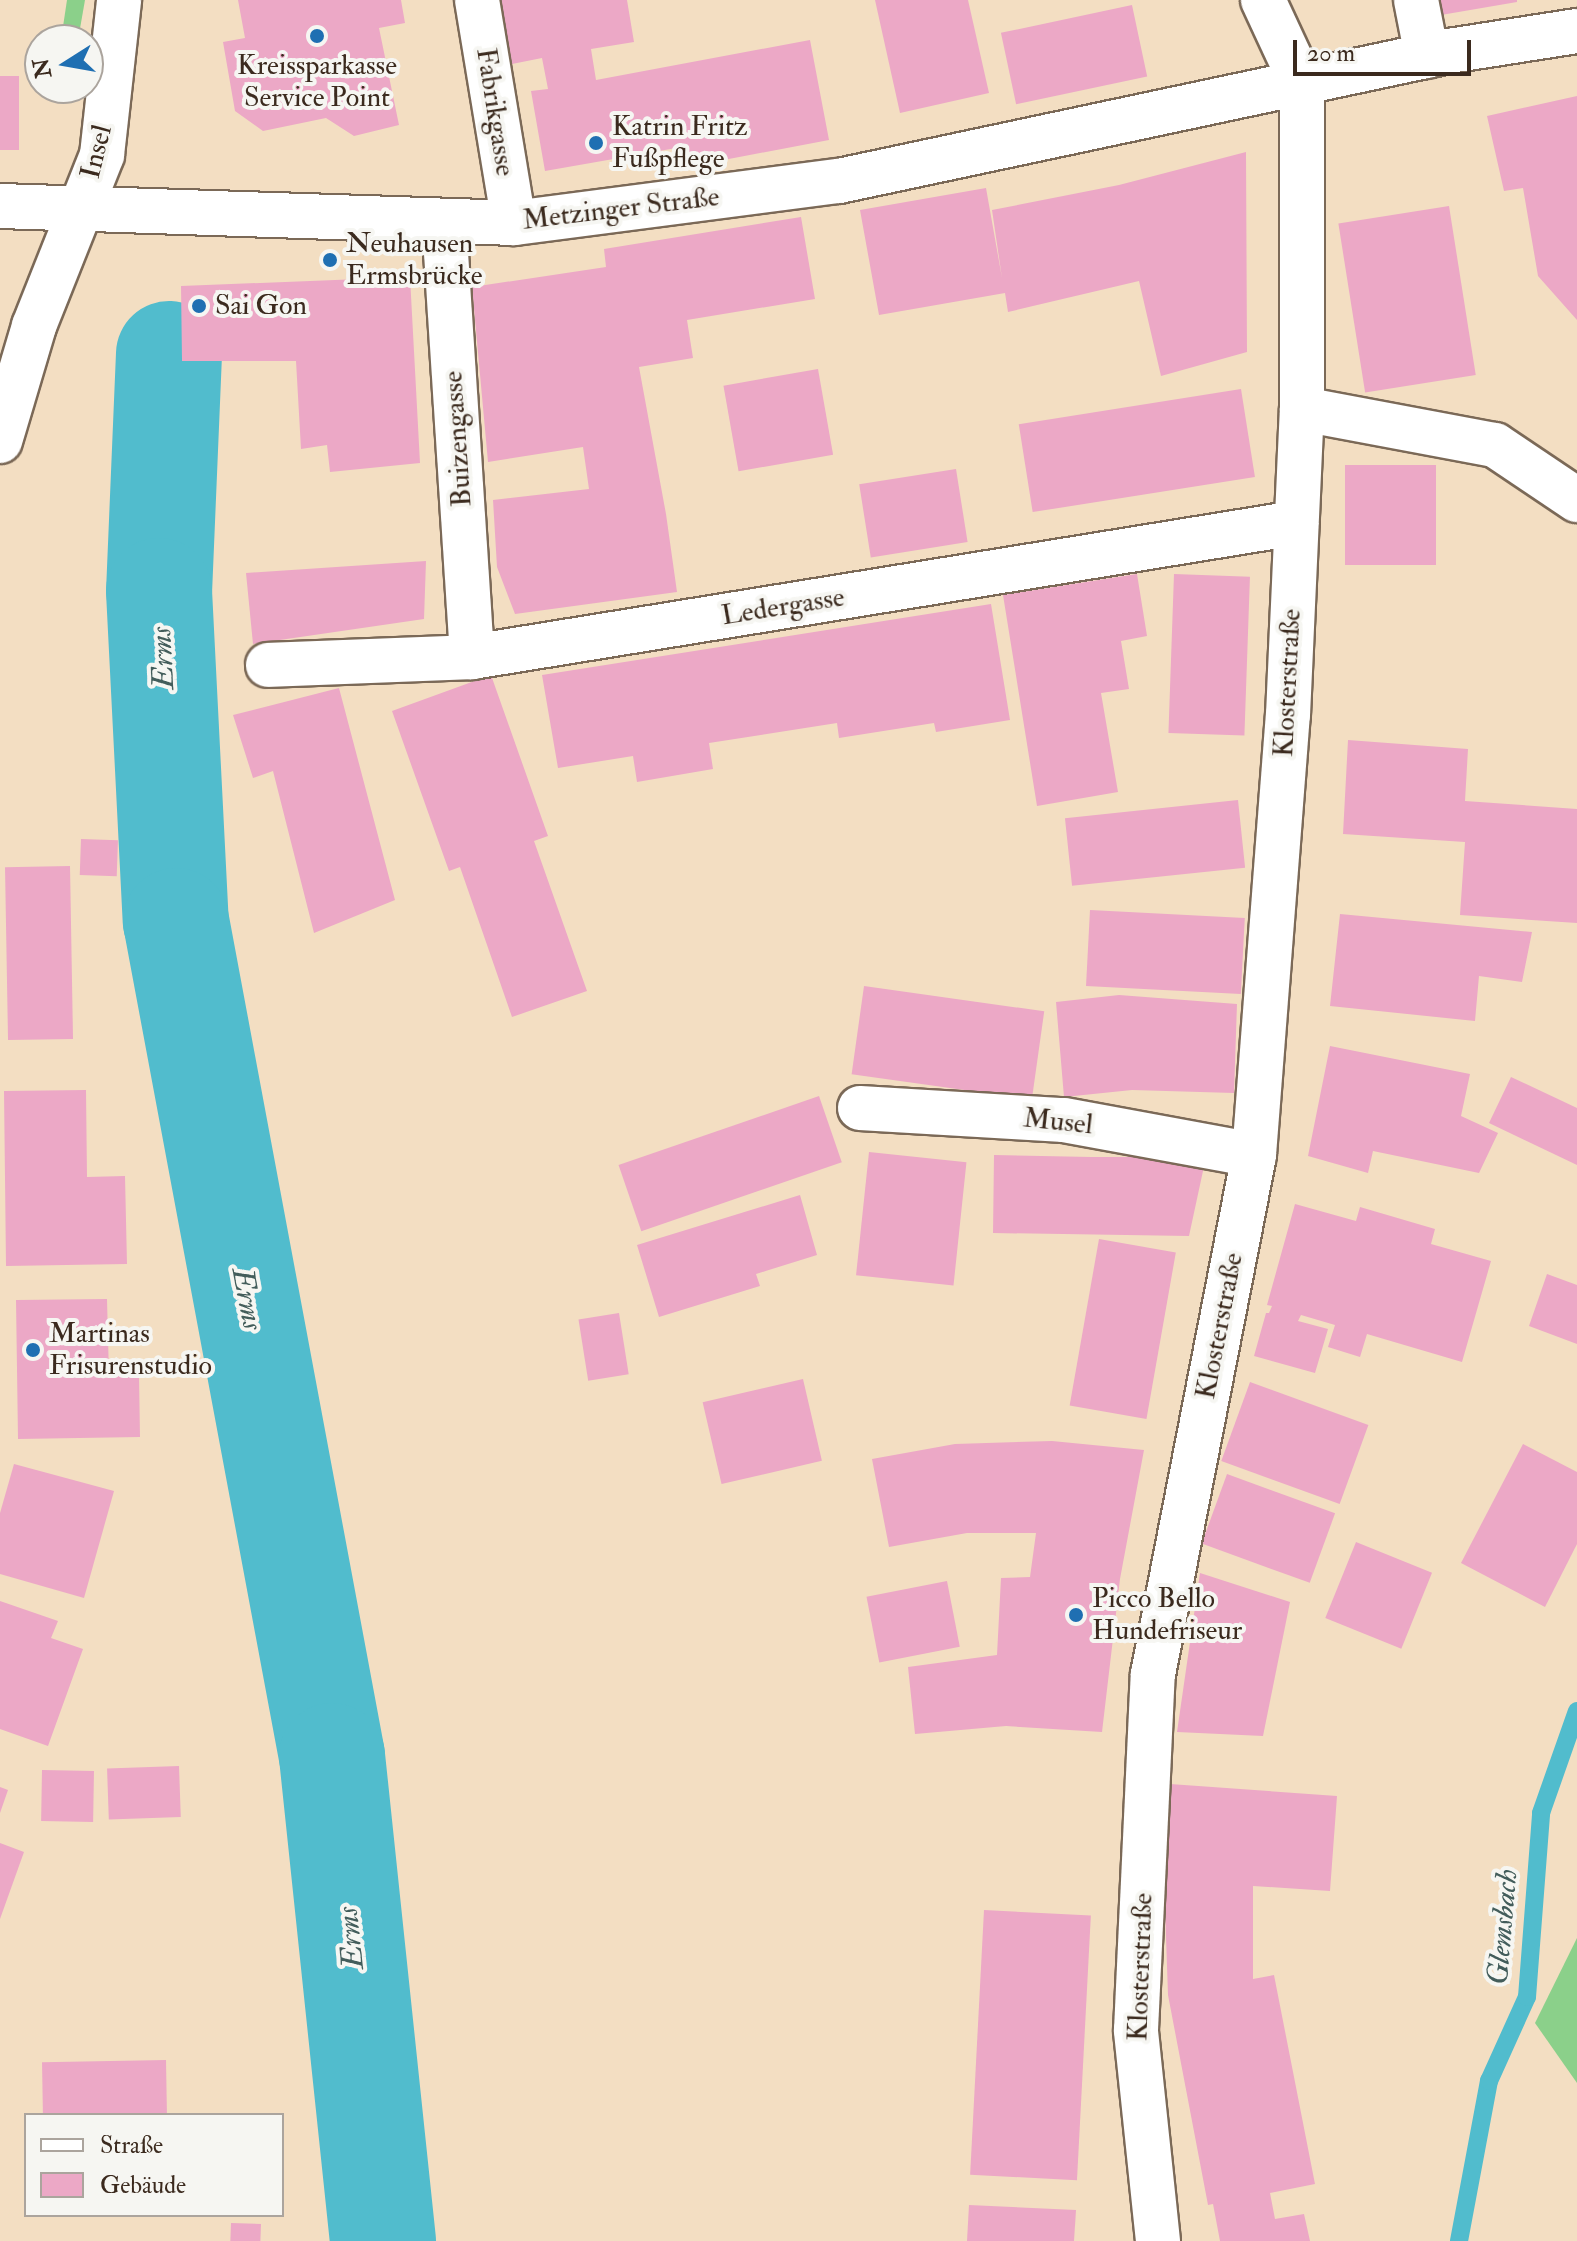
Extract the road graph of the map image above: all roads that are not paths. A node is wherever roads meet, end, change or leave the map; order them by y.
1 (119, 0) edge
2 (477, 0) edge
3 (1263, 0) edge
4 (1416, 0) edge
5 (1577, 31) edge
6 (1427, 56) junction
7 (1302, 84) junction
8 (0, 206) edge
9 (82, 207) junction
10 (444, 222) junction
11 (514, 223) junction
12 (17, 319) edge
13 (1302, 409) junction
14 (0, 441) edge
15 (1577, 500) edge
16 (1296, 523) junction
17 (472, 657) junction
18 (268, 665) dead end
19 (860, 1108) dead end
20 (1254, 1155) junction
21 (1158, 2241) edge

1 - 9 street, Insel
2 - 11 street, Fabrikgasse
3 - 7 street
4 - 6 street
5 - 6 street, Metzinger Straße
6 - 7 street, Metzinger Straße
7 - 11 street, Metzinger Straße
7 - 13 street, Klosterstraße
8 - 9 street, Metzinger Straße
9 - 10 street, Metzinger Straße
9 - 12 street
10 - 11 street, Metzinger Straße
10 - 17 street, Buizengasse
12 - 14 street
13 - 15 street
13 - 16 street, Klosterstraße
16 - 17 street, Ledergasse
16 - 20 street, Klosterstraße
17 - 18 street, Ledergasse
19 - 20 street, Musel
20 - 21 street, Klosterstraße

